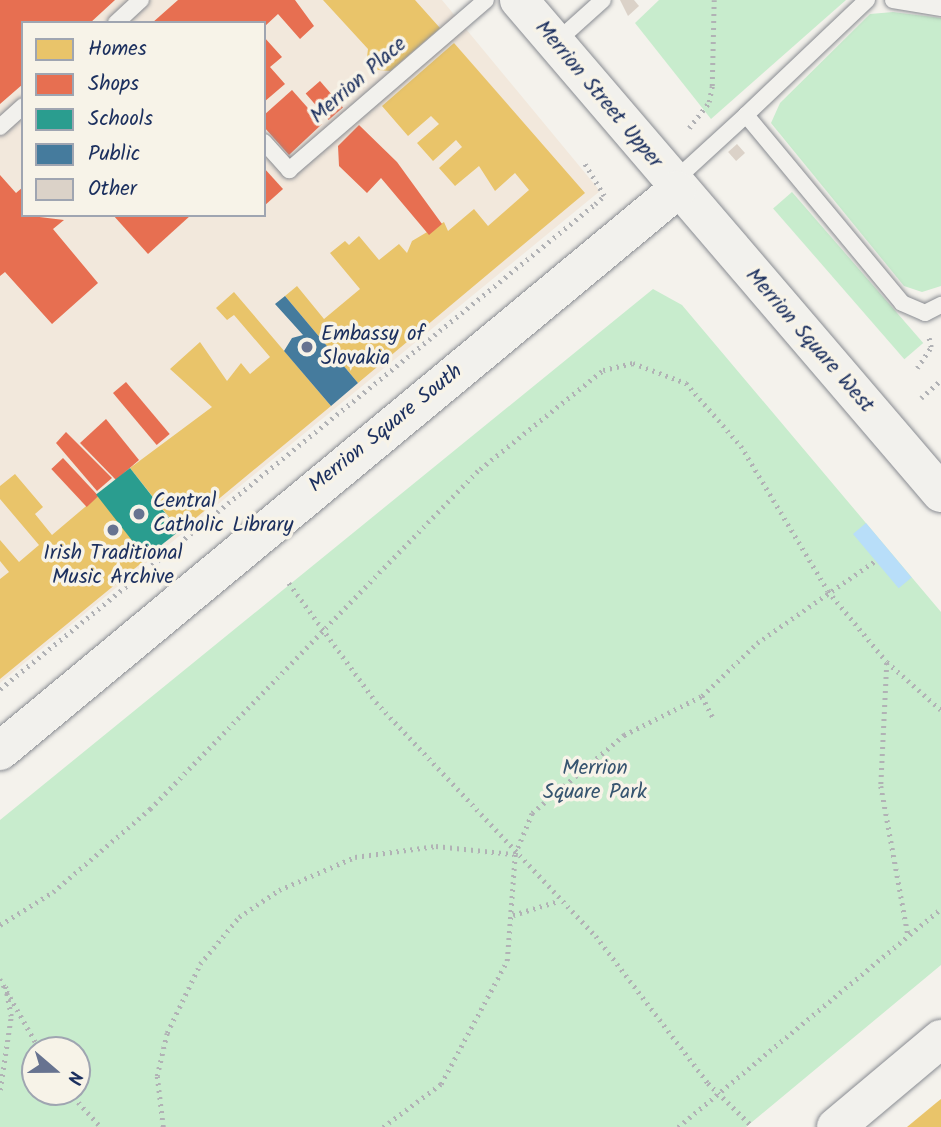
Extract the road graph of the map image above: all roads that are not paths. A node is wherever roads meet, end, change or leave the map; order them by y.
1 (141, 0) edge
2 (486, 0) edge
3 (519, 0) edge
4 (603, 0) edge
5 (867, 0) edge
6 (893, 0) edge
7 (941, 8) edge
8 (118, 21) edge
9 (555, 43) junction
10 (21, 108) edge
11 (746, 115) junction
12 (0, 127) edge
13 (266, 144) edge
14 (674, 186) junction
15 (941, 304) edge
16 (941, 493) edge
17 (0, 751) edge
18 (941, 1039) edge
19 (836, 1127) edge

1 - 8 lane
2 - 13 lane, Merrion Place
3 - 9 street, Merrion Street Upper
4 - 9 lane
5 - 11 lane
6 - 7 lane
9 - 14 street, Merrion Street Upper
10 - 12 lane
11 - 14 lane
11 - 15 lane
14 - 16 street, Merrion Square West
14 - 17 street, Merrion Square South
18 - 19 street

